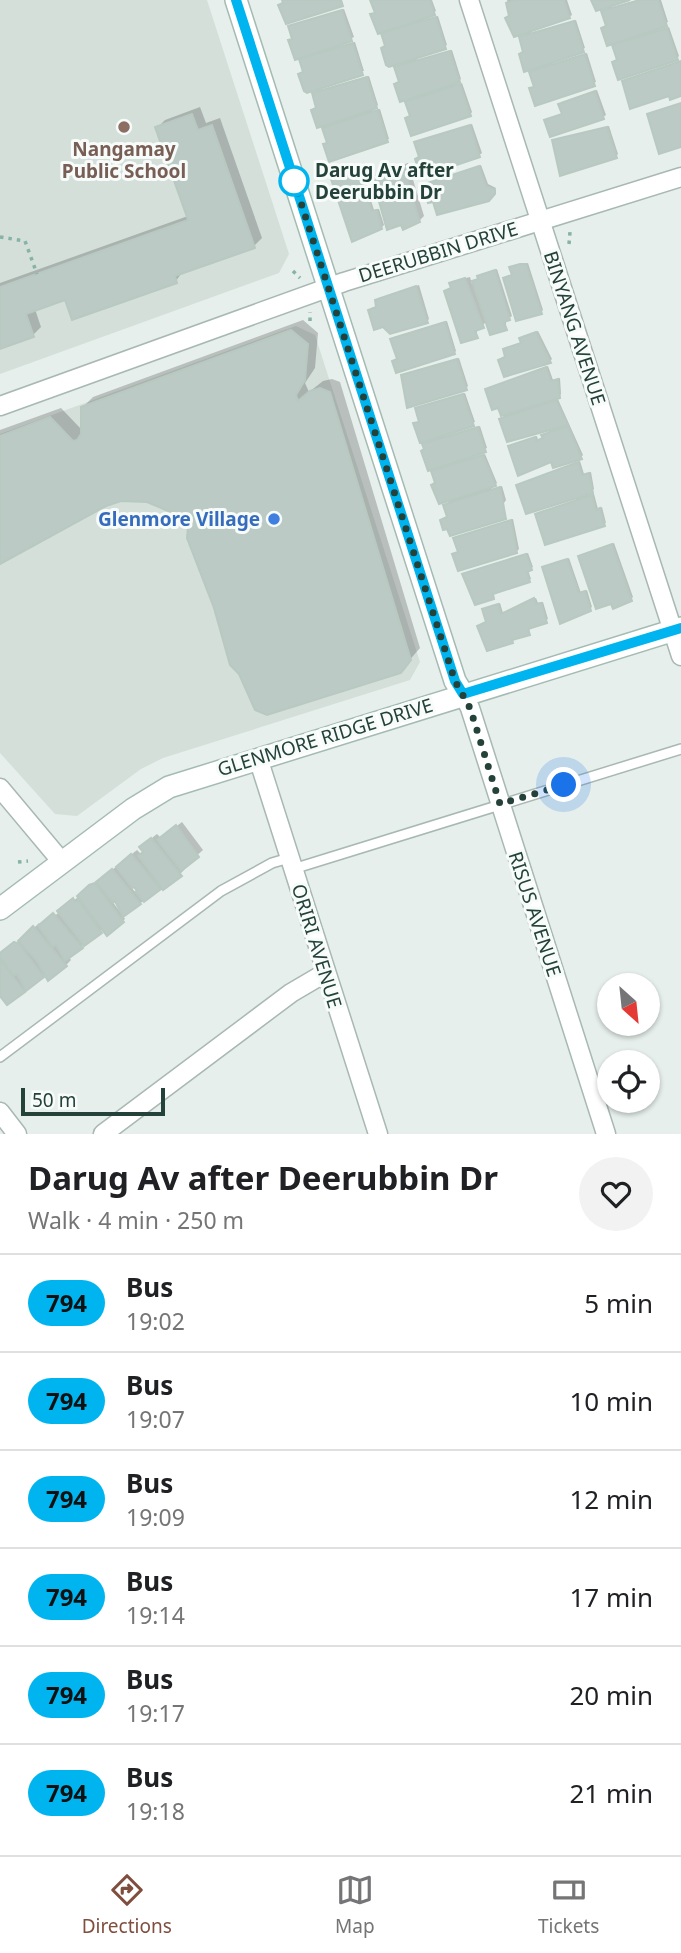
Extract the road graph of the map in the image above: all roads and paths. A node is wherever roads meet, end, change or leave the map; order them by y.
1 (236, 0) edge
2 (469, 0) edge
3 (681, 177) edge
4 (541, 220) junction
5 (570, 232) dead end
6 (0, 237) edge
7 (570, 250) dead end
8 (293, 271) dead end
9 (37, 274) dead end
10 (300, 278) dead end
11 (328, 287) junction
12 (310, 310) dead end
13 (310, 321) dead end
14 (0, 406) edge
15 (677, 629) edge
16 (681, 656) edge
17 (463, 694) junction
18 (681, 749) edge
19 (258, 758) junction
20 (0, 788) edge
21 (500, 804) junction
22 (62, 862) junction
23 (291, 864) junction
24 (0, 909) edge
25 (325, 973) junction
26 (0, 1057) edge
27 (0, 1112) edge
28 (17, 1134) edge
29 (103, 1134) edge
30 (378, 1134) edge
31 (606, 1134) edge

1 - 11 street
2 - 4 street, BINYANG AVENUE
3 - 4 street, DEERUBBIN DRIVE
4 - 11 street, DEERUBBIN DRIVE
4 - 15 street, BINYANG AVENUE
5 - 7 path
6 - 9 path
8 - 10 path
11 - 14 street, DEERUBBIN DRIVE
11 - 17 street
12 - 13 path
15 - 16 street, BINYANG AVENUE
15 - 17 street, GLENMORE RIDGE DRIVE
17 - 19 street, GLENMORE RIDGE DRIVE
17 - 21 street, RISUS AVENUE
18 - 21 lane
19 - 22 street, GLENMORE RIDGE DRIVE
19 - 23 street, ORIRI AVENUE
20 - 22 street
21 - 23 lane
21 - 31 street, RISUS AVENUE
22 - 24 street, GLENMORE RIDGE DRIVE
23 - 25 street, ORIRI AVENUE
23 - 26 lane
25 - 29 street
25 - 30 street, ORIRI AVENUE
27 - 28 street

